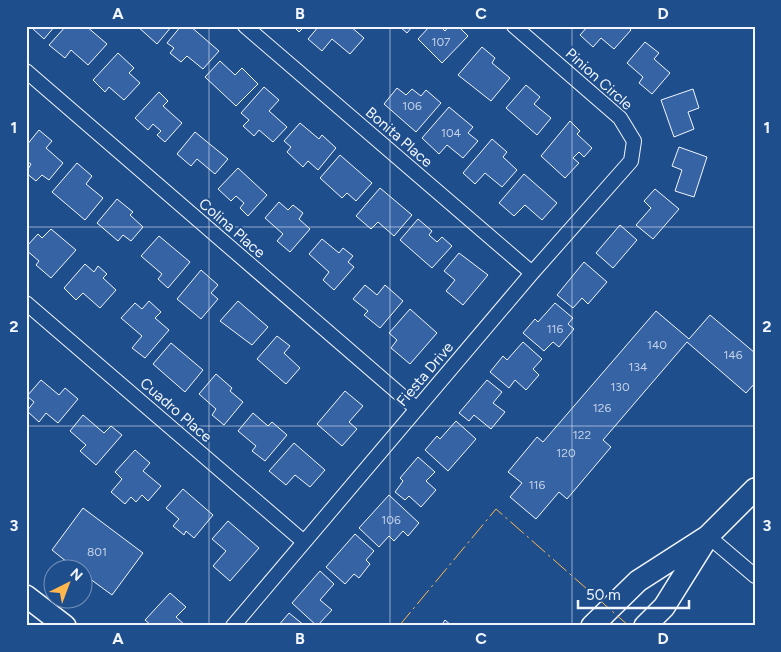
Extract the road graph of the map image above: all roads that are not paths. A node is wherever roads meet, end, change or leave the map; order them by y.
1 (245, 26) edge
2 (514, 26) edge
3 (26, 71) edge
4 (634, 141) joint
5 (532, 273) junction
6 (26, 304) edge
7 (417, 409) junction
8 (755, 489) edge
9 (708, 536) junction
10 (304, 542) junction
11 (755, 576) edge
12 (26, 596) edge
13 (66, 626) edge
14 (233, 626) edge
15 (592, 626) edge
16 (645, 626) edge

1 - 5 street, Bonita Place
2 - 4 street, Pinion Circle
3 - 7 street, Colina Place
4 - 5 street, Fiesta Drive
5 - 7 street, Fiesta Drive
6 - 10 street, Cuadro Place
7 - 10 street, Fiesta Drive
8 - 9 main road
9 - 11 street
9 - 15 main road
9 - 16 main road
10 - 14 street, Fiesta Drive
12 - 13 main road

